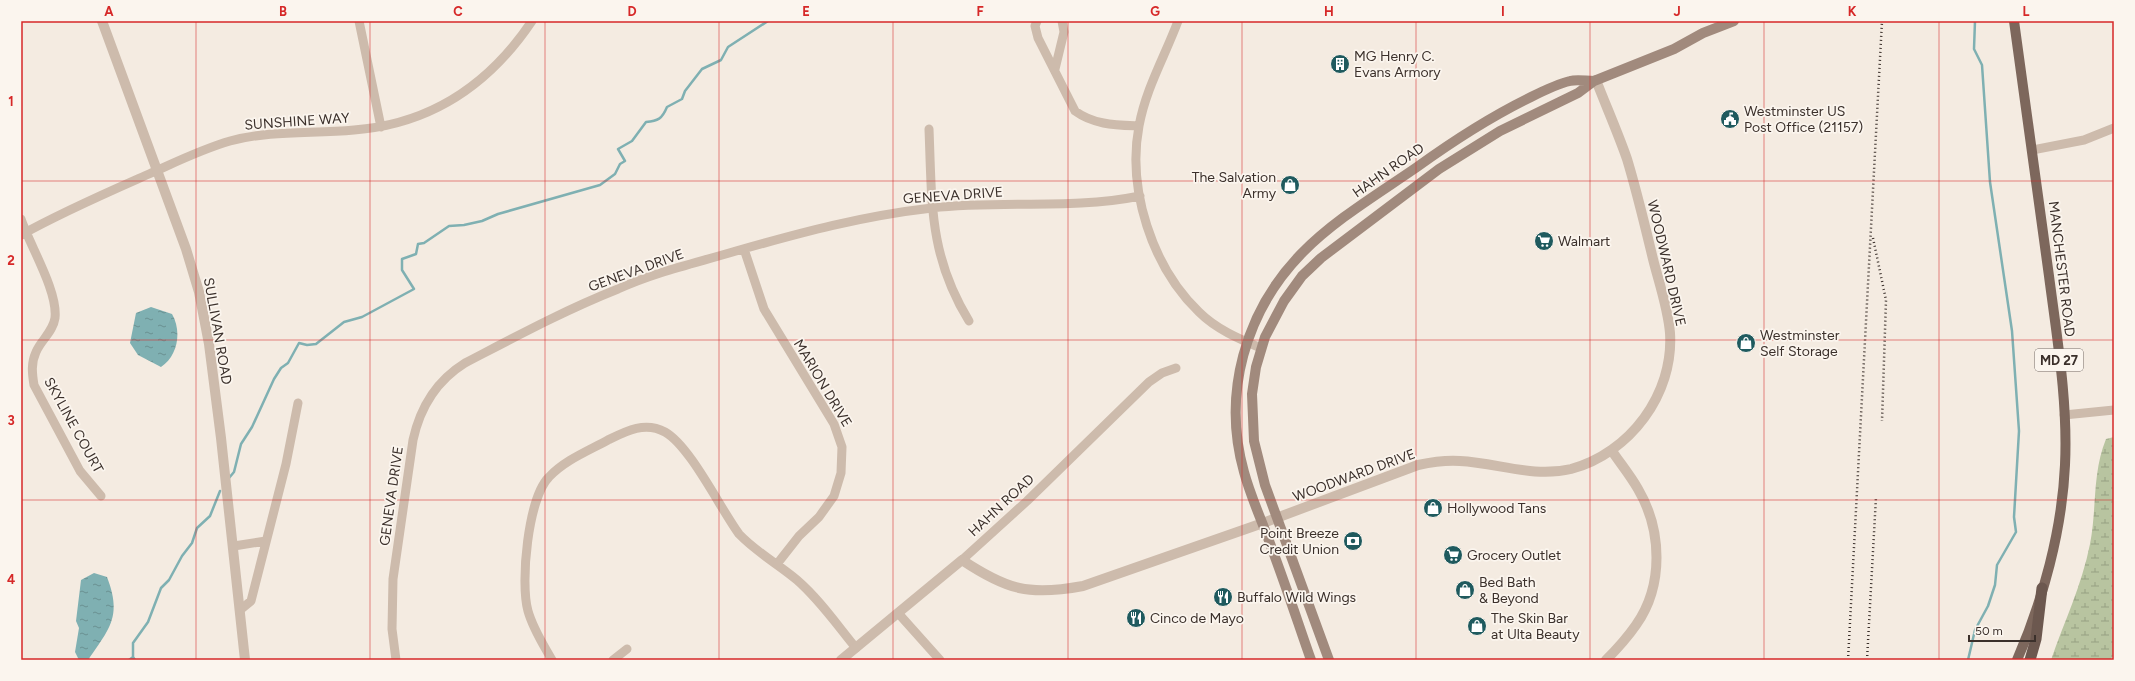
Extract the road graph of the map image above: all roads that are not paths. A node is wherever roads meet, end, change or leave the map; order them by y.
1 (102, 21) edge
2 (359, 21) edge
3 (532, 21) edge
4 (1037, 21) edge
5 (1062, 21) edge
6 (1178, 21) edge
7 (1734, 21) edge
8 (2014, 21) edge
9 (1055, 69) junction
10 (1595, 81) junction
11 (1139, 126) junction
12 (381, 127) junction
13 (2114, 128) edge
14 (929, 129) dead end
15 (2032, 150) junction
16 (158, 170) junction
17 (1140, 196) junction
18 (933, 208) junction
19 (21, 219) edge
20 (23, 234) edge
21 (744, 249) junction
22 (969, 322) dead end
23 (1246, 342) junction
24 (1261, 348) junction
25 (1176, 368) dead end
26 (298, 403) dead end
27 (2114, 410) edge
28 (2064, 415) junction
29 (1612, 451) junction
30 (101, 496) dead end
31 (1277, 518) junction
32 (1263, 524) junction
33 (266, 542) junction
34 (234, 546) junction
35 (962, 560) junction
36 (777, 564) junction
37 (2042, 588) junction
38 (240, 610) junction
39 (898, 613) junction
40 (856, 648) junction
41 (627, 649) dead end
42 (245, 660) edge
43 (396, 660) edge
44 (552, 660) edge
45 (613, 660) edge
46 (841, 660) edge
47 (940, 660) edge
48 (1311, 660) edge
49 (1329, 660) edge
50 (1606, 660) edge
51 (2017, 660) edge
52 (2030, 660) edge

1 - 16 street, SULLIVAN ROAD
2 - 12 street
3 - 12 street, SUNSHINE WAY
4 - 9 street
5 - 9 street
6 - 11 street
7 - 10 main road, HAHN ROAD
8 - 15 main road, MANCHESTER ROAD / MD 27
9 - 11 street
10 - 23 main road, HAHN ROAD
10 - 24 main road, HAHN ROAD
10 - 29 street, WOODWARD DRIVE
11 - 17 street
12 - 16 street, SUNSHINE WAY
13 - 15 street
14 - 18 street
15 - 28 main road, MANCHESTER ROAD / MD 27
16 - 20 street, SUNSHINE WAY
16 - 34 street, SULLIVAN ROAD
17 - 18 street, GENEVA DRIVE
17 - 23 street
18 - 21 street, GENEVA DRIVE
18 - 22 street
19 - 20 street, SKYLINE COURT
20 - 30 street, SKYLINE COURT
21 - 36 street, MARION DRIVE
21 - 43 street, GENEVA DRIVE
23 - 24 street
23 - 32 main road, HAHN ROAD
24 - 31 main road, HAHN ROAD
25 - 35 street, HAHN ROAD
26 - 33 street
27 - 28 street
28 - 37 main road, MANCHESTER ROAD / MD 27
29 - 31 street, WOODWARD DRIVE
29 - 50 street
31 - 32 street, WOODWARD DRIVE
31 - 49 main road, HAHN ROAD
32 - 35 street, WOODWARD DRIVE
32 - 48 main road, HAHN ROAD
33 - 34 street
33 - 38 street
34 - 38 street, SULLIVAN ROAD
35 - 39 street, HAHN ROAD
36 - 40 street
36 - 44 street
37 - 51 main road, MANCHESTER ROAD / MD 27
37 - 52 highway
38 - 42 street, SULLIVAN ROAD
39 - 40 street, HAHN ROAD
39 - 47 street
40 - 46 street, HAHN ROAD
41 - 45 street

